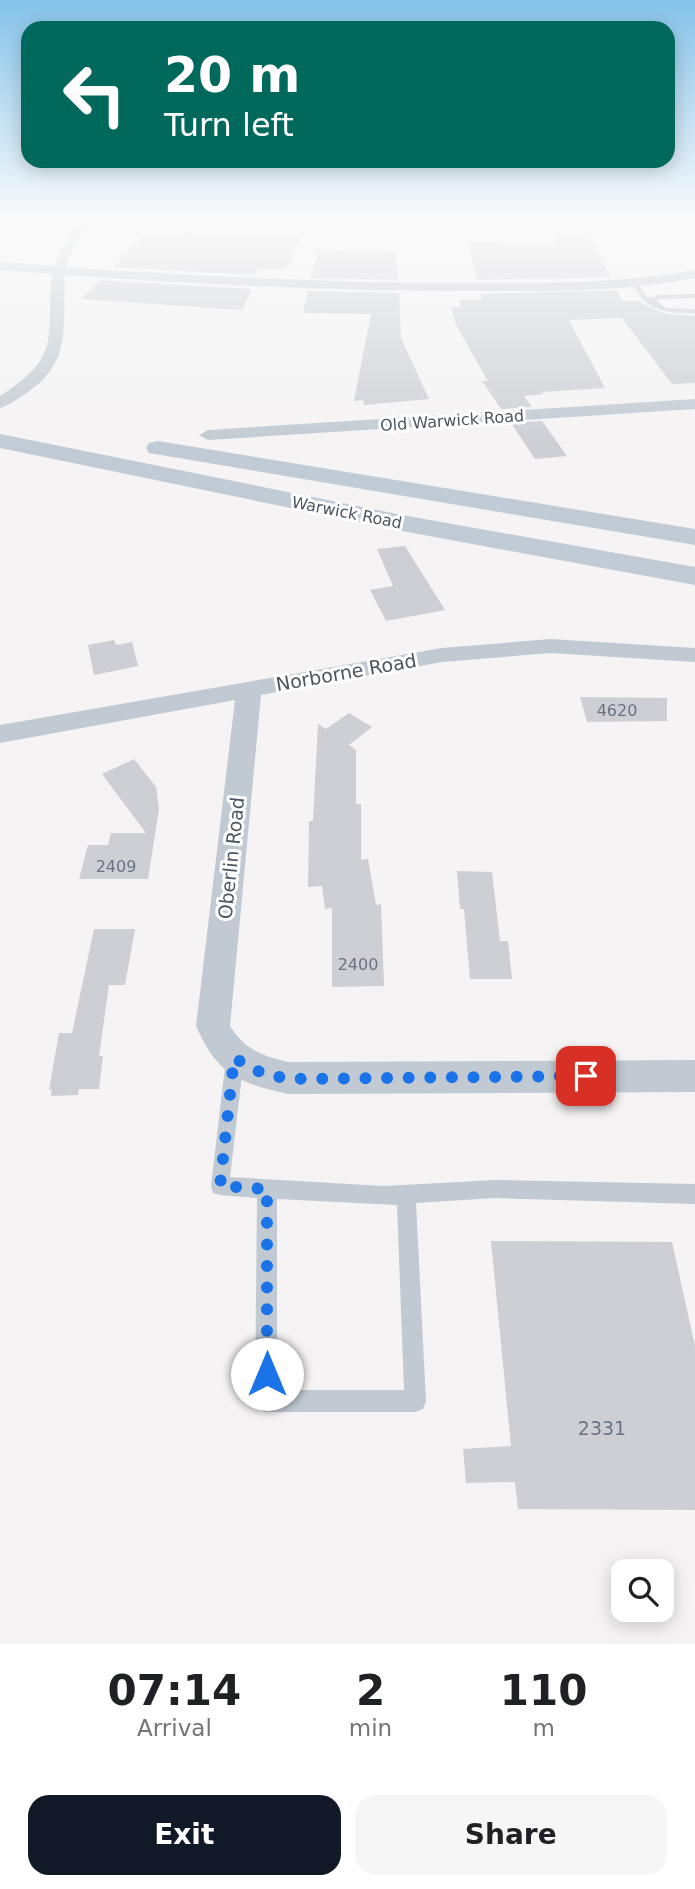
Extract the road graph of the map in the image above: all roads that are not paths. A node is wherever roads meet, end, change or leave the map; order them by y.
1 (59, 294) edge
2 (642, 294) edge
3 (695, 296) edge
4 (652, 301) junction
5 (695, 311) edge
6 (0, 403) edge
7 (695, 404) edge
8 (0, 419) edge
9 (208, 435) dead end
10 (0, 442) edge
11 (695, 537) edge
12 (695, 576) edge
13 (695, 655) edge
14 (249, 689) junction
15 (0, 734) edge
16 (234, 1058) junction
17 (695, 1076) edge
18 (267, 1189) junction
19 (406, 1194) junction
20 (695, 1194) edge

1 - 6 street
2 - 4 lane
3 - 4 lane
4 - 5 lane
7 - 9 street, Old Warwick Road
8 - 11 main road, Warwick Road
10 - 12 main road, Warwick Road
13 - 14 street, Norborne Road
14 - 15 street, Norborne Road
14 - 16 street, Oberlin Road
16 - 17 street
16 - 18 lane
18 - 19 lane
18 - 19 lane
19 - 20 lane

